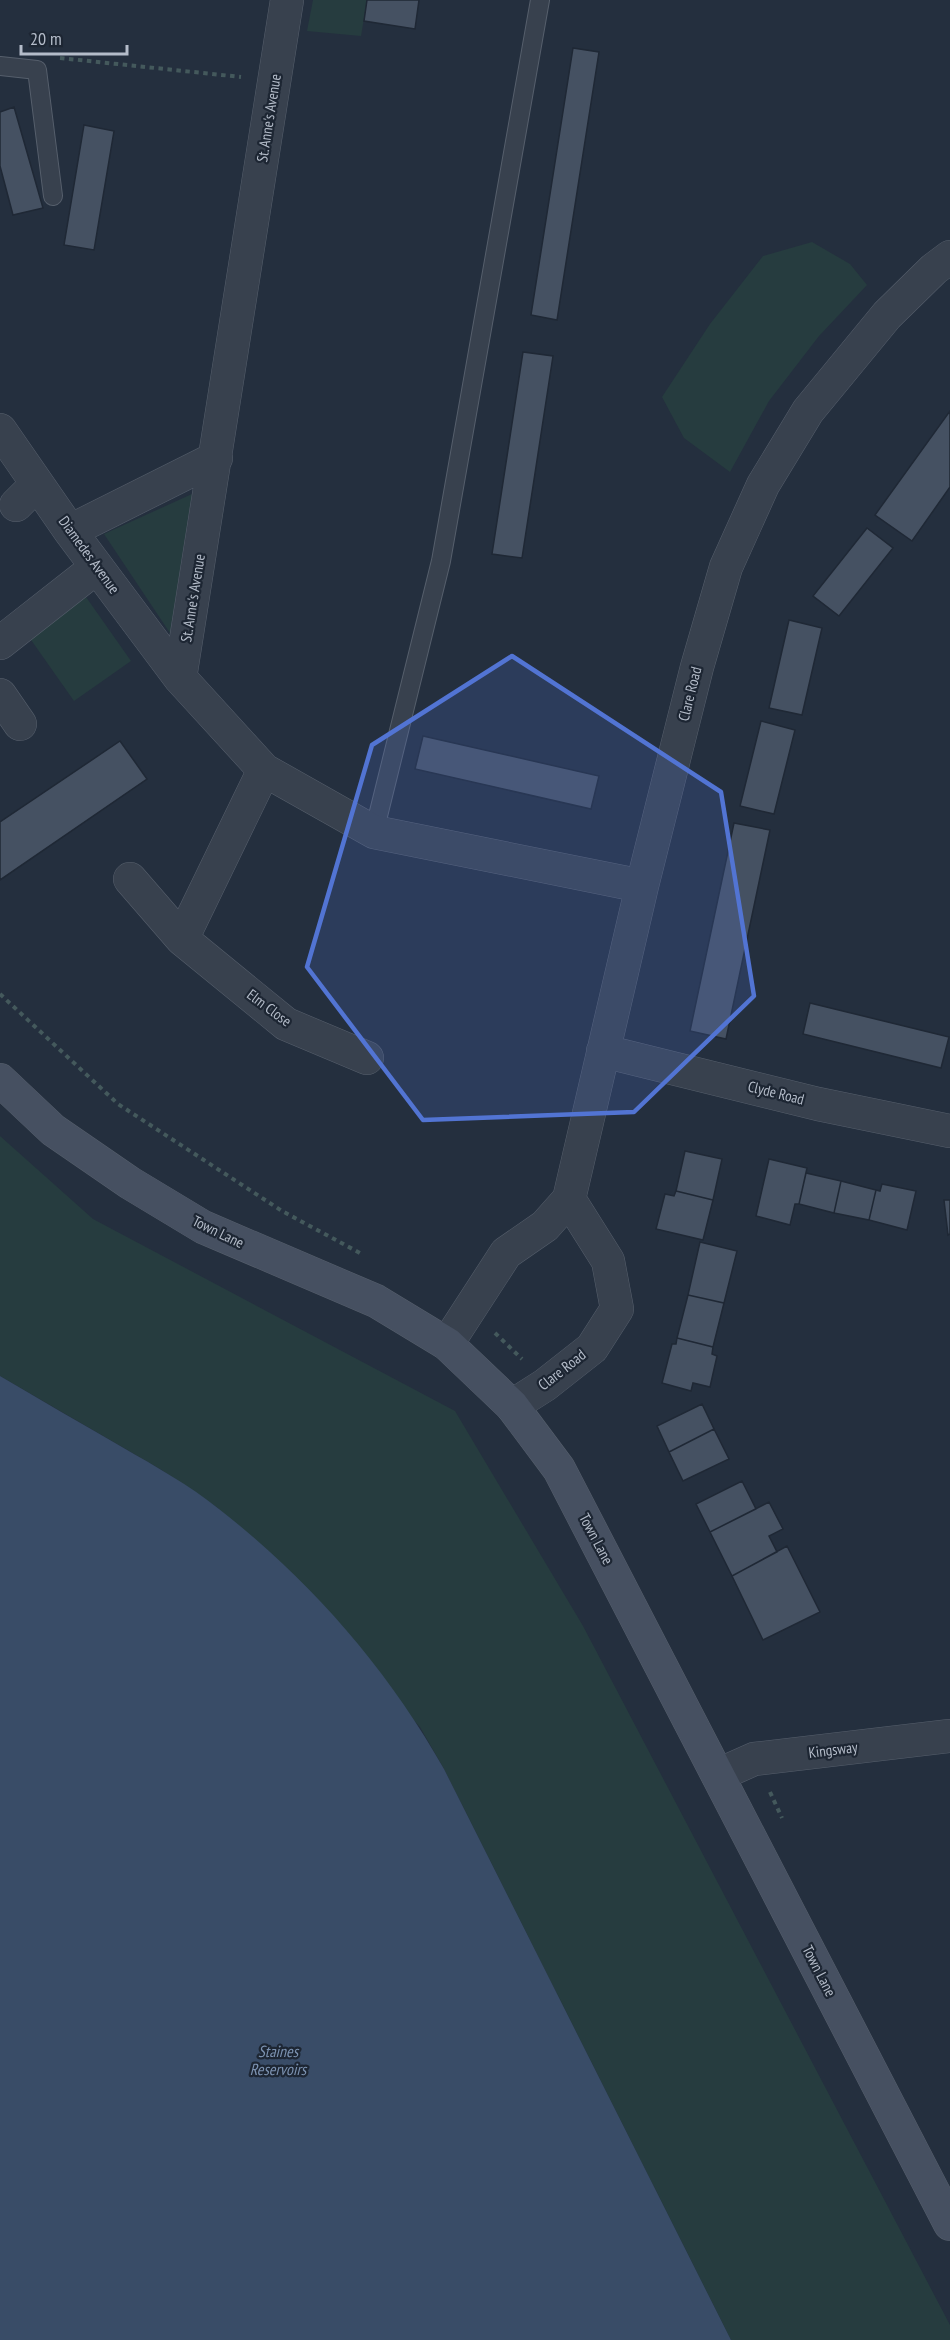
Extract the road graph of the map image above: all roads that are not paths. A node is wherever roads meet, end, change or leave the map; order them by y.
1 (287, 0) edge
2 (540, 0) edge
3 (0, 66) edge
4 (53, 196) dead end
5 (950, 256) edge
6 (0, 430) edge
7 (216, 458) junction
8 (70, 531) junction
9 (98, 567) junction
10 (0, 643) edge
11 (180, 678) junction
12 (0, 695) edge
13 (20, 724) dead end
14 (264, 770) junction
15 (375, 832) junction
16 (130, 879) dead end
17 (642, 886) junction
18 (182, 939) junction
19 (603, 1051) junction
20 (368, 1058) dead end
21 (0, 1080) edge
22 (950, 1131) edge
23 (569, 1198) junction
24 (447, 1344) junction
25 (512, 1406) junction
26 (950, 1736) edge
27 (718, 1775) junction
28 (950, 2224) edge

1 - 7 street, St. Anne's Avenue
2 - 15 lane
3 - 4 lane
5 - 17 street, Clare Road
6 - 8 street, Diamedes Avenue
7 - 8 street
7 - 11 street, St. Anne's Avenue
8 - 9 street, Diamedes Avenue
9 - 10 street
9 - 11 street, Diamedes Avenue
11 - 14 street
12 - 13 street
14 - 15 street
14 - 18 street
15 - 17 street
16 - 18 street, Elm Close
17 - 19 street, Clare Road
18 - 20 street, Elm Close
19 - 22 street, Clyde Road
19 - 23 street, Clare Road
21 - 24 main road, Town Lane
23 - 24 street, Clare Road
23 - 25 street, Clare Road
24 - 25 main road, Town Lane
25 - 27 main road, Town Lane
26 - 27 street, Kingsway
27 - 28 main road, Town Lane

